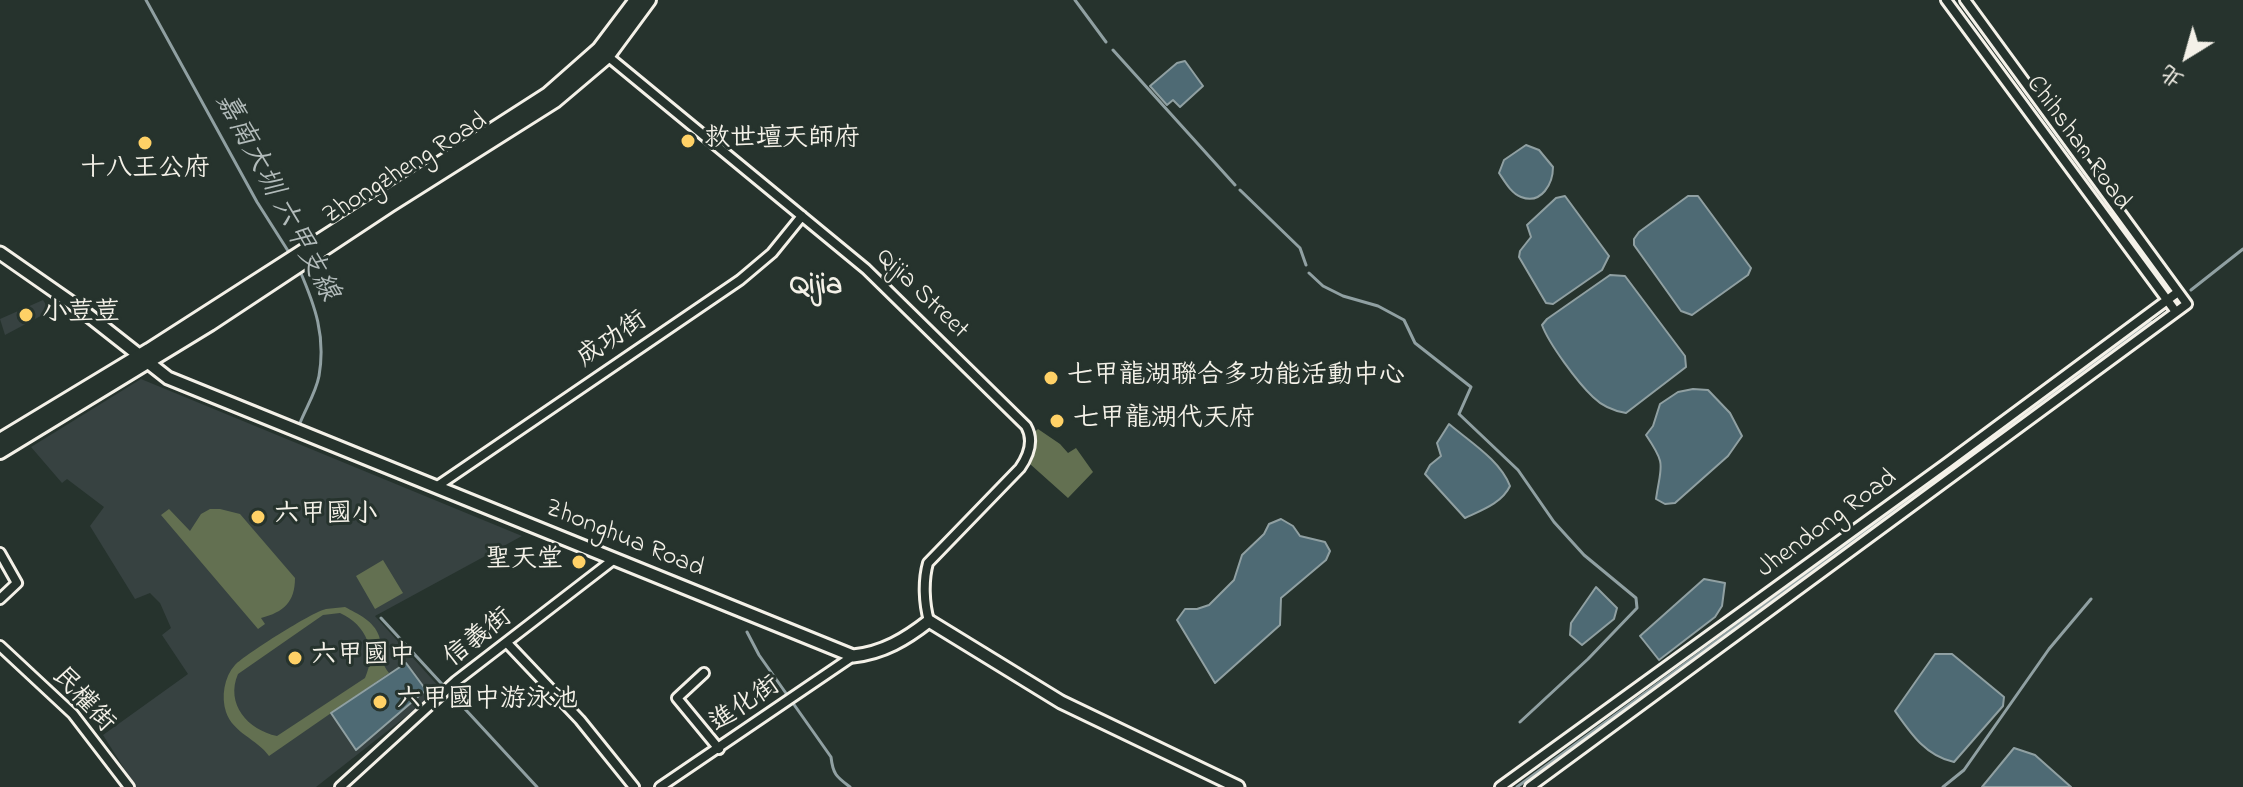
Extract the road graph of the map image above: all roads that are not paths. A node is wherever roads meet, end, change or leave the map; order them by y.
1 (636, 0) edge
2 (649, 0) edge
3 (1946, 0) edge
4 (1965, 0) edge
5 (603, 53) junction
6 (802, 216) junction
7 (0, 253) edge
8 (2178, 292) junction
9 (2167, 300) junction
10 (2187, 304) joint
11 (2176, 312) junction
12 (145, 358) junction
13 (0, 440) edge
14 (0, 452) edge
15 (436, 487) junction
16 (0, 553) edge
17 (613, 560) junction
18 (0, 599) edge
19 (929, 621) junction
20 (507, 643) junction
21 (0, 646) edge
22 (853, 656) junction
23 (704, 673) dead end
24 (719, 749) junction
25 (129, 787) edge
26 (340, 787) edge
27 (634, 787) edge
28 (660, 787) edge
29 (1238, 787) edge
30 (1500, 787) edge
31 (1530, 787) edge

1 - 5 main road, Zhongzheng Road
2 - 5 main road, Zhongzheng Road
3 - 9 street, Chihshan Road
4 - 8 street, Chihshan Road
5 - 6 street, Qijia Street
5 - 12 main road, Zhongzheng Road
6 - 15 street, 成功街
6 - 19 street, Qijia Street
7 - 12 street, Zhonghua Road
8 - 9 street, Jhendong Road
8 - 10 street, Chihshan Road
9 - 11 street, Chihshan Road
9 - 30 street, Jhendong Road
10 - 11 street, Jhendong Road
11 - 31 street, Jhendong Road
12 - 13 main road, Zhongzheng Road
12 - 14 main road, Zhongzheng Road
12 - 15 street, Zhonghua Road
15 - 17 street, Zhonghua Road
16 - 18 street
17 - 20 street, 信義街
17 - 22 street, Zhonghua Road
19 - 22 street
19 - 29 street
20 - 26 street, 信義街
20 - 27 street
21 - 25 street, 民權街
22 - 24 street, 進化街
23 - 24 street
24 - 28 street, 進化街

